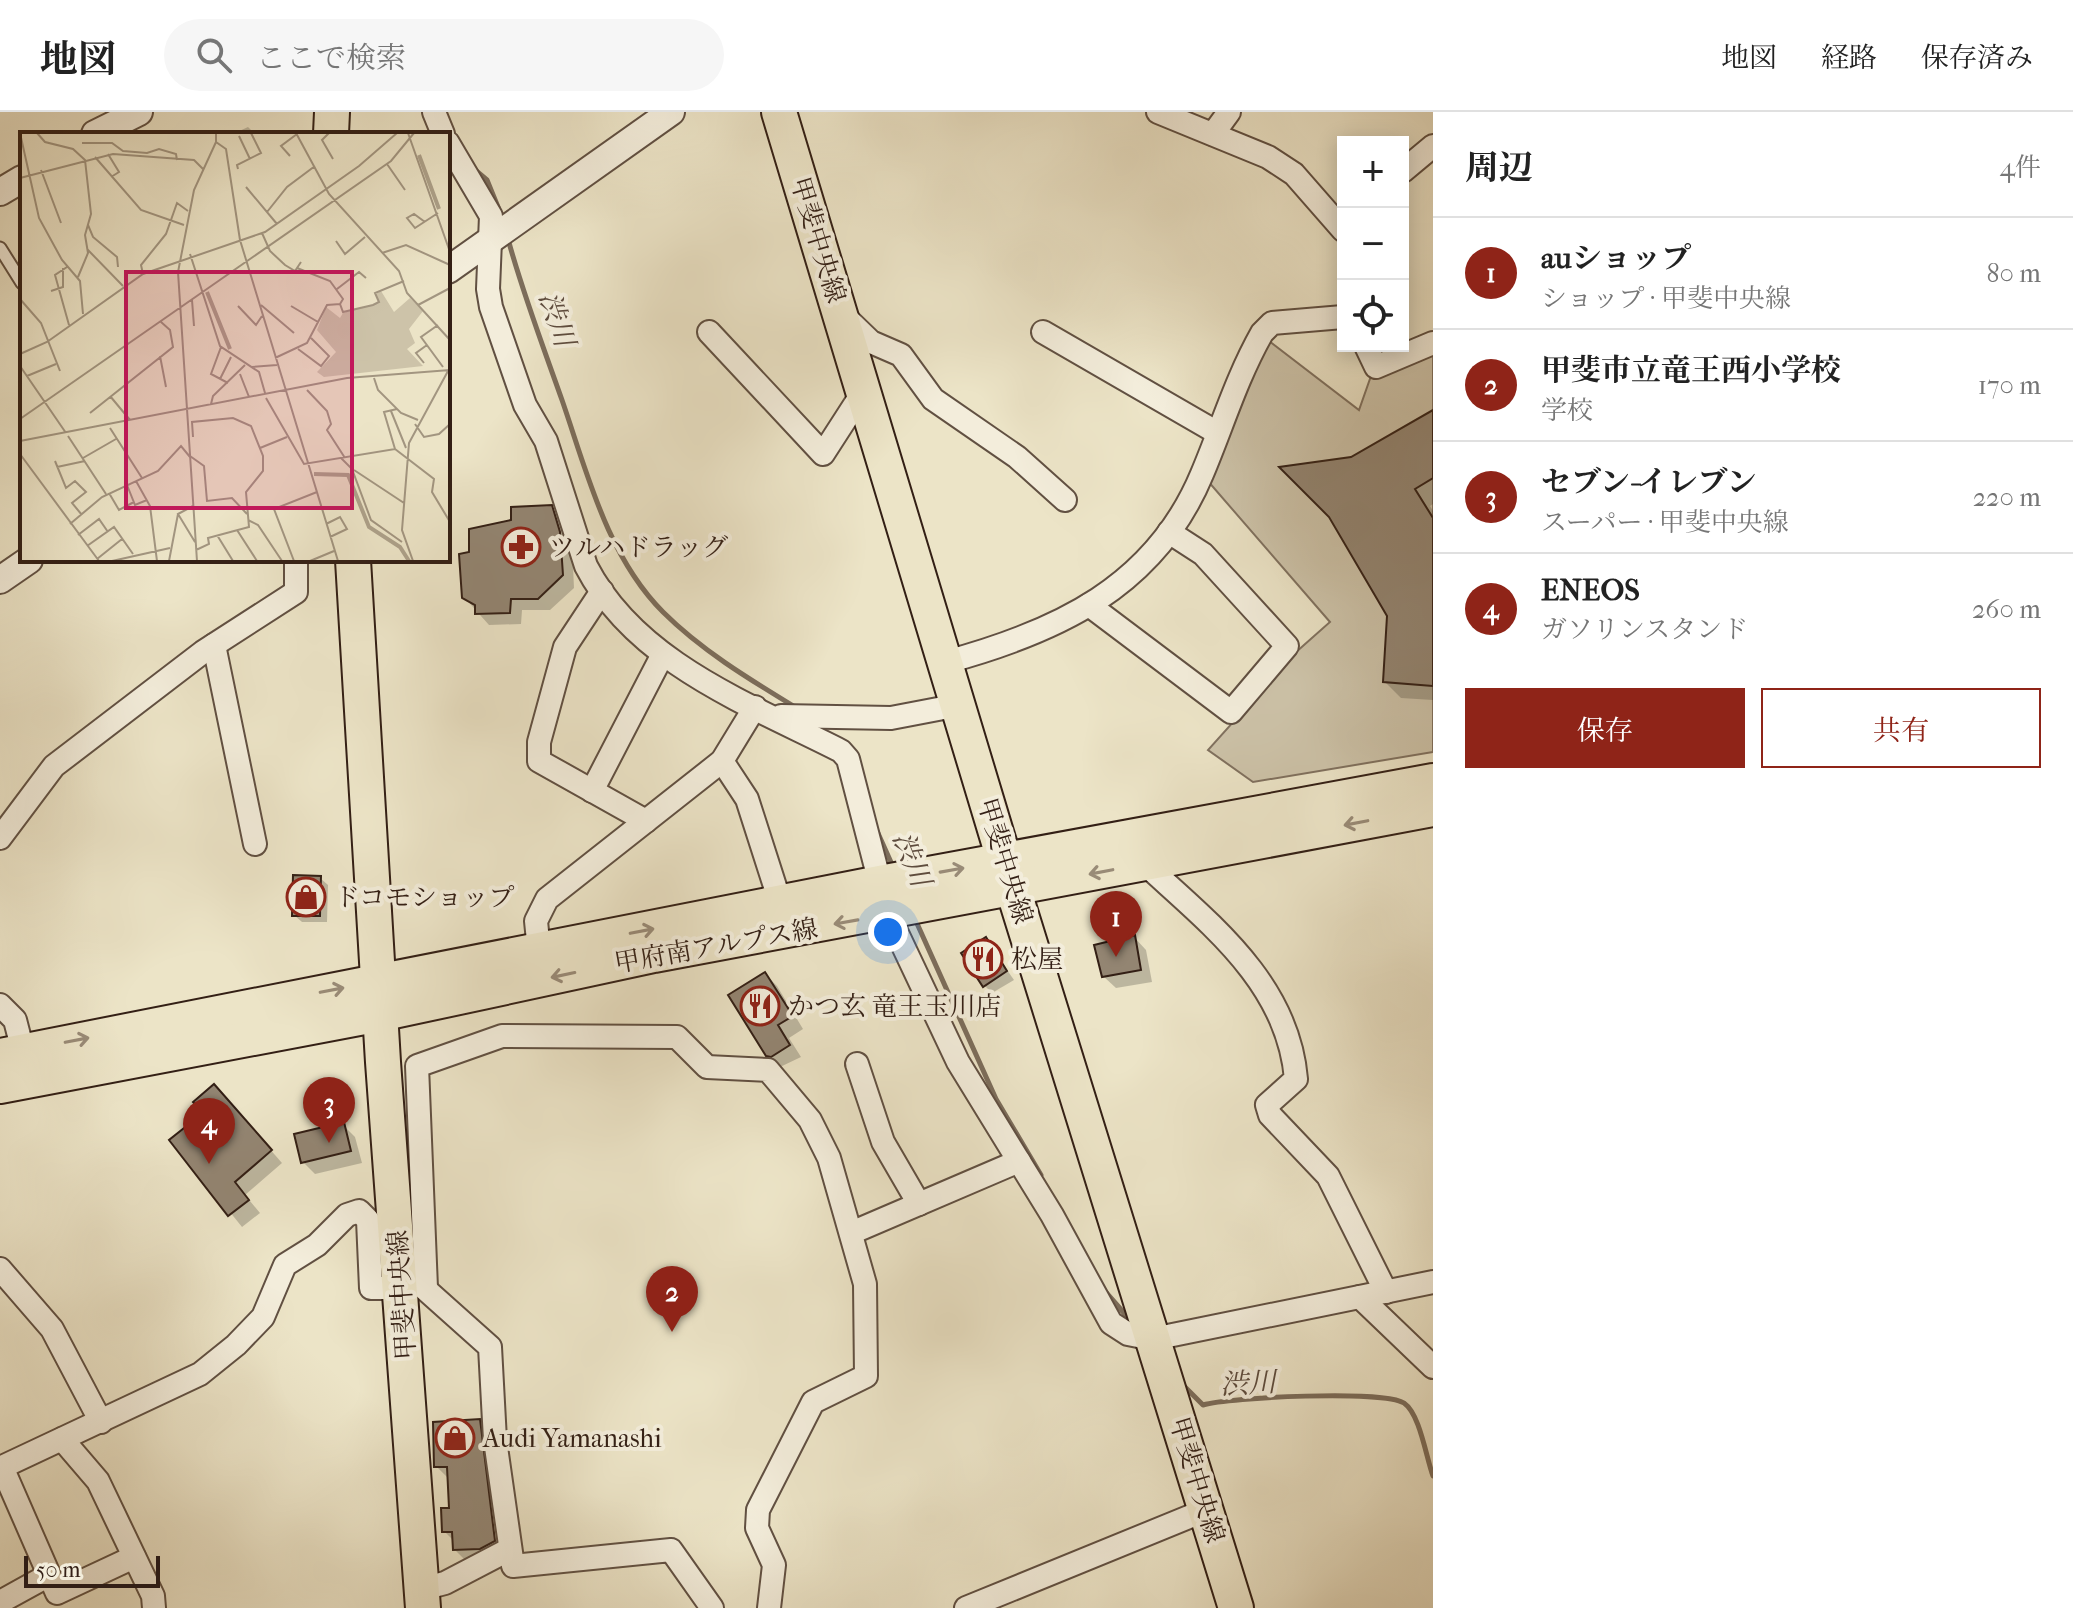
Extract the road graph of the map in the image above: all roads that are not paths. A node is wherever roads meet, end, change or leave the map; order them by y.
1 (139, 112) edge
2 (332, 112) edge
3 (434, 112) edge
4 (671, 112) edge
5 (779, 112) edge
6 (1158, 112) edge
7 (1229, 112) edge
8 (99, 125) edge
9 (331, 132) edge
10 (442, 132) edge
11 (1213, 134) junction
12 (450, 146) edge
13 (1433, 146) edge
14 (1409, 166) edge
15 (20, 180) edge
16 (0, 192) edge
17 (1337, 220) edge
18 (492, 239) junction
19 (0, 248) edge
20 (450, 269) edge
21 (20, 280) edge
22 (839, 311) junction
23 (1337, 318) edge
24 (709, 332) dead end
25 (1043, 332) dead end
26 (1433, 343) edge
27 (1369, 352) edge
28 (863, 392) junction
29 (1216, 432) junction
30 (1065, 500) dead end
31 (1169, 532) junction
32 (26, 562) edge
33 (296, 562) edge
34 (353, 562) edge
35 (0, 580) edge
36 (602, 591) junction
37 (1089, 605) junction
38 (214, 645) junction
39 (663, 654) junction
40 (946, 662) junction
41 (959, 705) junction
42 (764, 711) junction
43 (722, 761) junction
44 (1433, 781) edge
45 (592, 791) junction
46 (1433, 809) edge
47 (646, 821) junction
48 (0, 838) edge
49 (255, 844) dead end
50 (1145, 864) junction
51 (1010, 875) junction
52 (884, 899) junction
53 (781, 905) junction
54 (539, 951) junction
55 (379, 998) junction
56 (0, 1005) edge
57 (11, 1053) edge
58 (857, 1064) dead end
59 (0, 1086) edge
60 (1019, 1161) junction
61 (919, 1204) junction
62 (851, 1233) junction
63 (0, 1269) edge
64 (1433, 1282) edge
65 (410, 1286) junction
66 (1386, 1292) junction
67 (1360, 1297) junction
68 (1153, 1339) junction
69 (1433, 1366) edge
70 (101, 1422) junction
71 (62, 1439) junction
72 (1, 1467) edge
73 (1206, 1510) junction
74 (510, 1549) junction
75 (134, 1557) junction
76 (49, 1575) junction
77 (418, 1601) edge
78 (0, 1602) edge
79 (154, 1608) edge
80 (712, 1608) edge
81 (769, 1608) edge
82 (966, 1608) edge
83 (1236, 1608) edge

1 - 8 street
2 - 9 main road
3 - 10 street
4 - 18 street
5 - 22 main road, 甲斐中央線
6 - 11 street
7 - 11 street
11 - 17 street
12 - 18 street
13 - 14 street
15 - 16 street
18 - 20 street
18 - 36 street
19 - 21 lane
22 - 28 main road, 甲斐中央線
22 - 30 street
23 - 29 street
24 - 28 street
25 - 29 street
26 - 27 street
28 - 40 main road, 甲斐中央線
29 - 31 street
31 - 37 street
31 - 37 street
32 - 35 street
33 - 38 street
34 - 55 main road, 甲斐中央線
36 - 39 street
36 - 45 street
37 - 40 street
38 - 48 street
38 - 49 street
39 - 42 street
39 - 45 street
40 - 41 main road, 甲斐中央線
41 - 42 street
41 - 51 main road, 甲斐中央線
42 - 43 street
42 - 52 street
43 - 47 street
43 - 53 street
44 - 51 main road, 甲府南アルプス線
45 - 47 street
46 -> 50 main road, 甲府南アルプス線
47 - 54 street
50 -> 51 main road, 甲府南アルプス線
50 - 66 street
51 - 52 main road, 甲府南アルプス線
51 - 68 main road, 甲斐中央線
52 - 53 main road, 甲府南アルプス線
52 -> 55 main road, 甲府南アルプス線
52 - 60 street
54 -> 53 main road, 甲府南アルプス線
54 - 55 main road, 甲府南アルプス線
57 -> 55 main road, 甲府南アルプス線
55 - 59 main road, 甲府南アルプス線
55 - 65 main road, 甲斐中央線
56 - 57 street
58 - 61 street
60 - 61 street
60 - 68 street
61 - 62 street
62 - 65 street
62 - 81 street
63 - 70 street
64 - 66 street
65 - 70 street
65 - 74 street
65 - 77 main road, 甲斐中央線
66 - 67 street
67 - 68 street
67 - 69 street
68 - 73 main road, 甲斐中央線
70 - 71 street
71 - 72 street
71 - 75 street
72 - 76 street
73 - 82 street
73 - 83 main road, 甲斐中央線
74 - 77 street
74 - 80 street
75 - 76 street
75 - 79 street
76 - 78 street

